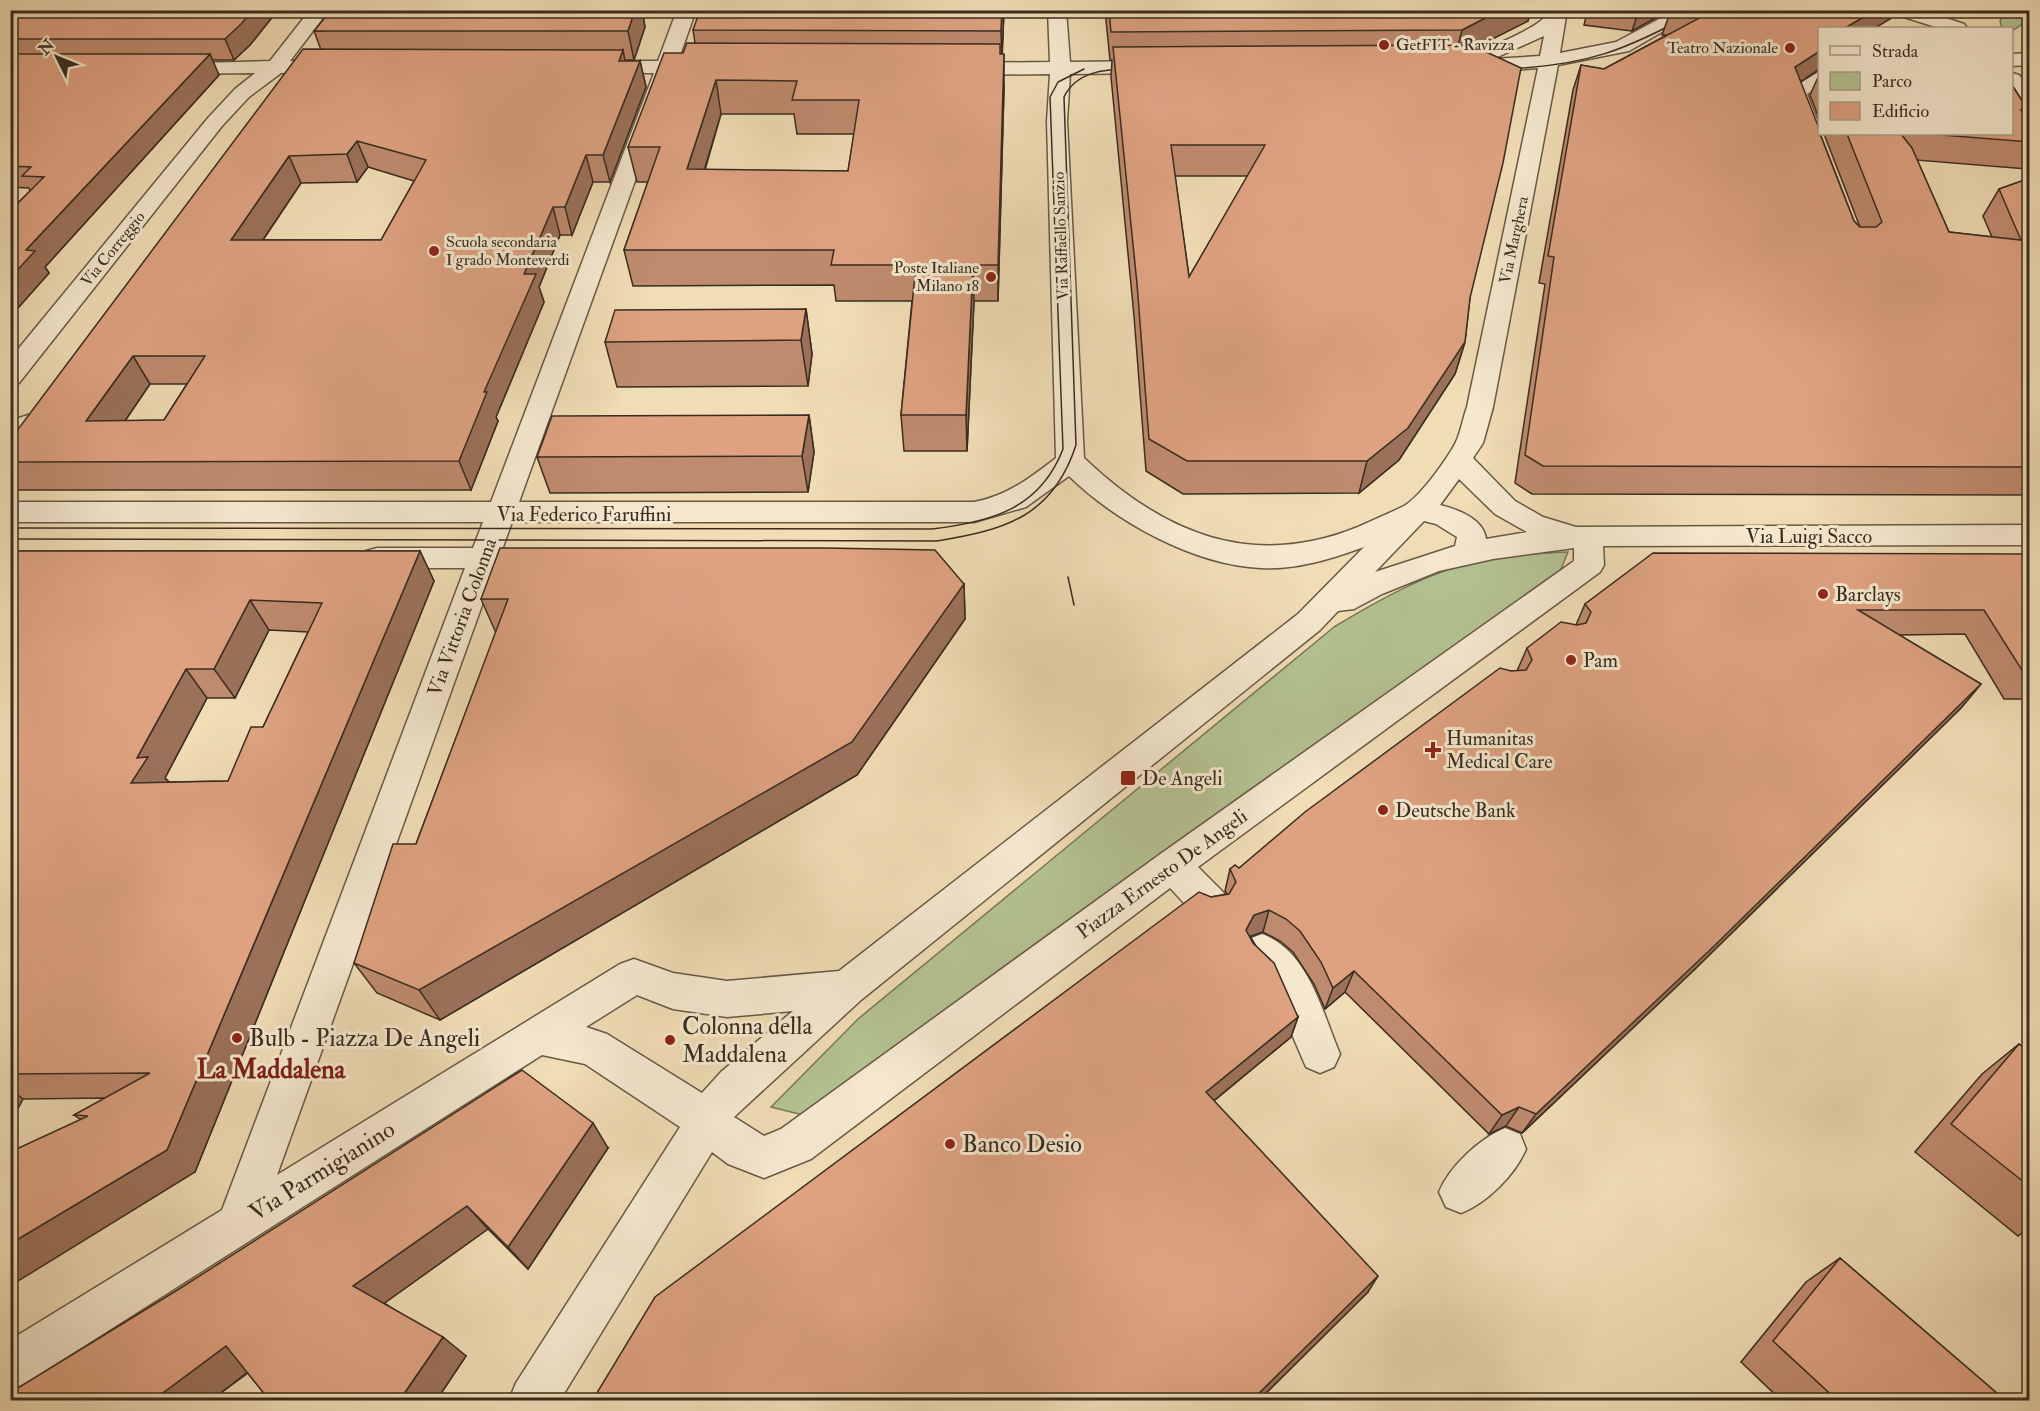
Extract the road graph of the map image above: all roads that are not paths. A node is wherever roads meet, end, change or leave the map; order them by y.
1 (320, 10) edge
2 (687, 10) edge
3 (1058, 10) edge
4 (1665, 10) edge
5 (1691, 10) edge
6 (1909, 13) edge
7 (1557, 14) edge
8 (1969, 26) edge
9 (1898, 27) edge
10 (1639, 38) junction
11 (2030, 59) edge
12 (2013, 60) edge
13 (1550, 61) junction
14 (357, 67) edge
15 (581, 67) edge
16 (664, 67) junction
17 (1179, 67) edge
18 (1456, 67) junction
19 (153, 68) edge
20 (728, 68) edge
21 (274, 69) junction
22 (940, 69) edge
23 (1061, 69) junction
24 (1818, 78) edge
25 (2013, 80) edge
26 (1524, 92) junction
27 (266, 102) edge
28 (2030, 105) edge
29 (247, 117) dead end
30 (215, 122) junction
31 (1817, 147) edge
32 (10, 377) edge
33 (1459, 460) junction
34 (1070, 461) junction
35 (10, 512) edge
36 (1417, 512) junction
37 (500, 514) junction
38 (2030, 535) edge
39 (1588, 536) junction
40 (1465, 554) junction
41 (352, 558) edge
42 (483, 558) junction
43 (1309, 622) junction
44 (1172, 866) junction
45 (1210, 903) edge
46 (1262, 951) edge
47 (847, 988) junction
48 (537, 1035) junction
49 (1320, 1054) dead end
50 (708, 1123) junction
51 (1505, 1149) edge
52 (1461, 1192) dead end
53 (238, 1224) junction
54 (10, 1368) edge
55 (533, 1401) edge

1 - 21 street, Via Correggio
2 - 16 street, Via Vittoria Colonna
3 - 23 street, Via Raffaello Sanzio
4 - 10 street
5 - 10 street
6 - 8 street
6 - 9 street
7 - 13 street, Via Marghera
7 - 18 street, Via Marghera
10 - 13 street
11 - 12 street
13 - 18 street
13 - 26 street, Via Marghera
14 - 21 street
15 - 16 street
16 - 20 street
16 - 37 street, Via Vittoria Colonna
17 - 23 street
18 - 26 street
19 - 21 street
21 - 27 street, Via Correggio
21 - 30 street, Via Correggio
22 - 23 street
23 - 34 street, Via Raffaello Sanzio
24 - 31 street
25 - 28 street
26 - 33 street, Via Marghera
29 - 30 street
30 - 32 street, Via Correggio
33 - 36 street
33 - 39 street
34 - 36 street
34 - 37 street, Via Federico Faruffini
35 - 37 street, Via Federico Faruffini
36 - 40 street
36 - 43 street
37 - 42 street, Via Vittoria Colonna
38 - 39 street, Via Luigi Sacco
39 - 40 street
39 - 44 street, Piazza Ernesto De Angeli
40 - 43 street
41 - 42 street
42 - 53 street, Via Vittoria Colonna
43 - 47 street
44 - 45 street
44 - 50 street, Piazza Ernesto De Angeli
46 - 49 street
47 - 48 street, Via Parmigianino
47 - 50 street
48 - 50 street, Piazza Ernesto De Angeli
48 - 53 street, Via Parmigianino
50 - 55 street
51 - 52 street
53 - 54 street, Via Parmigianino

